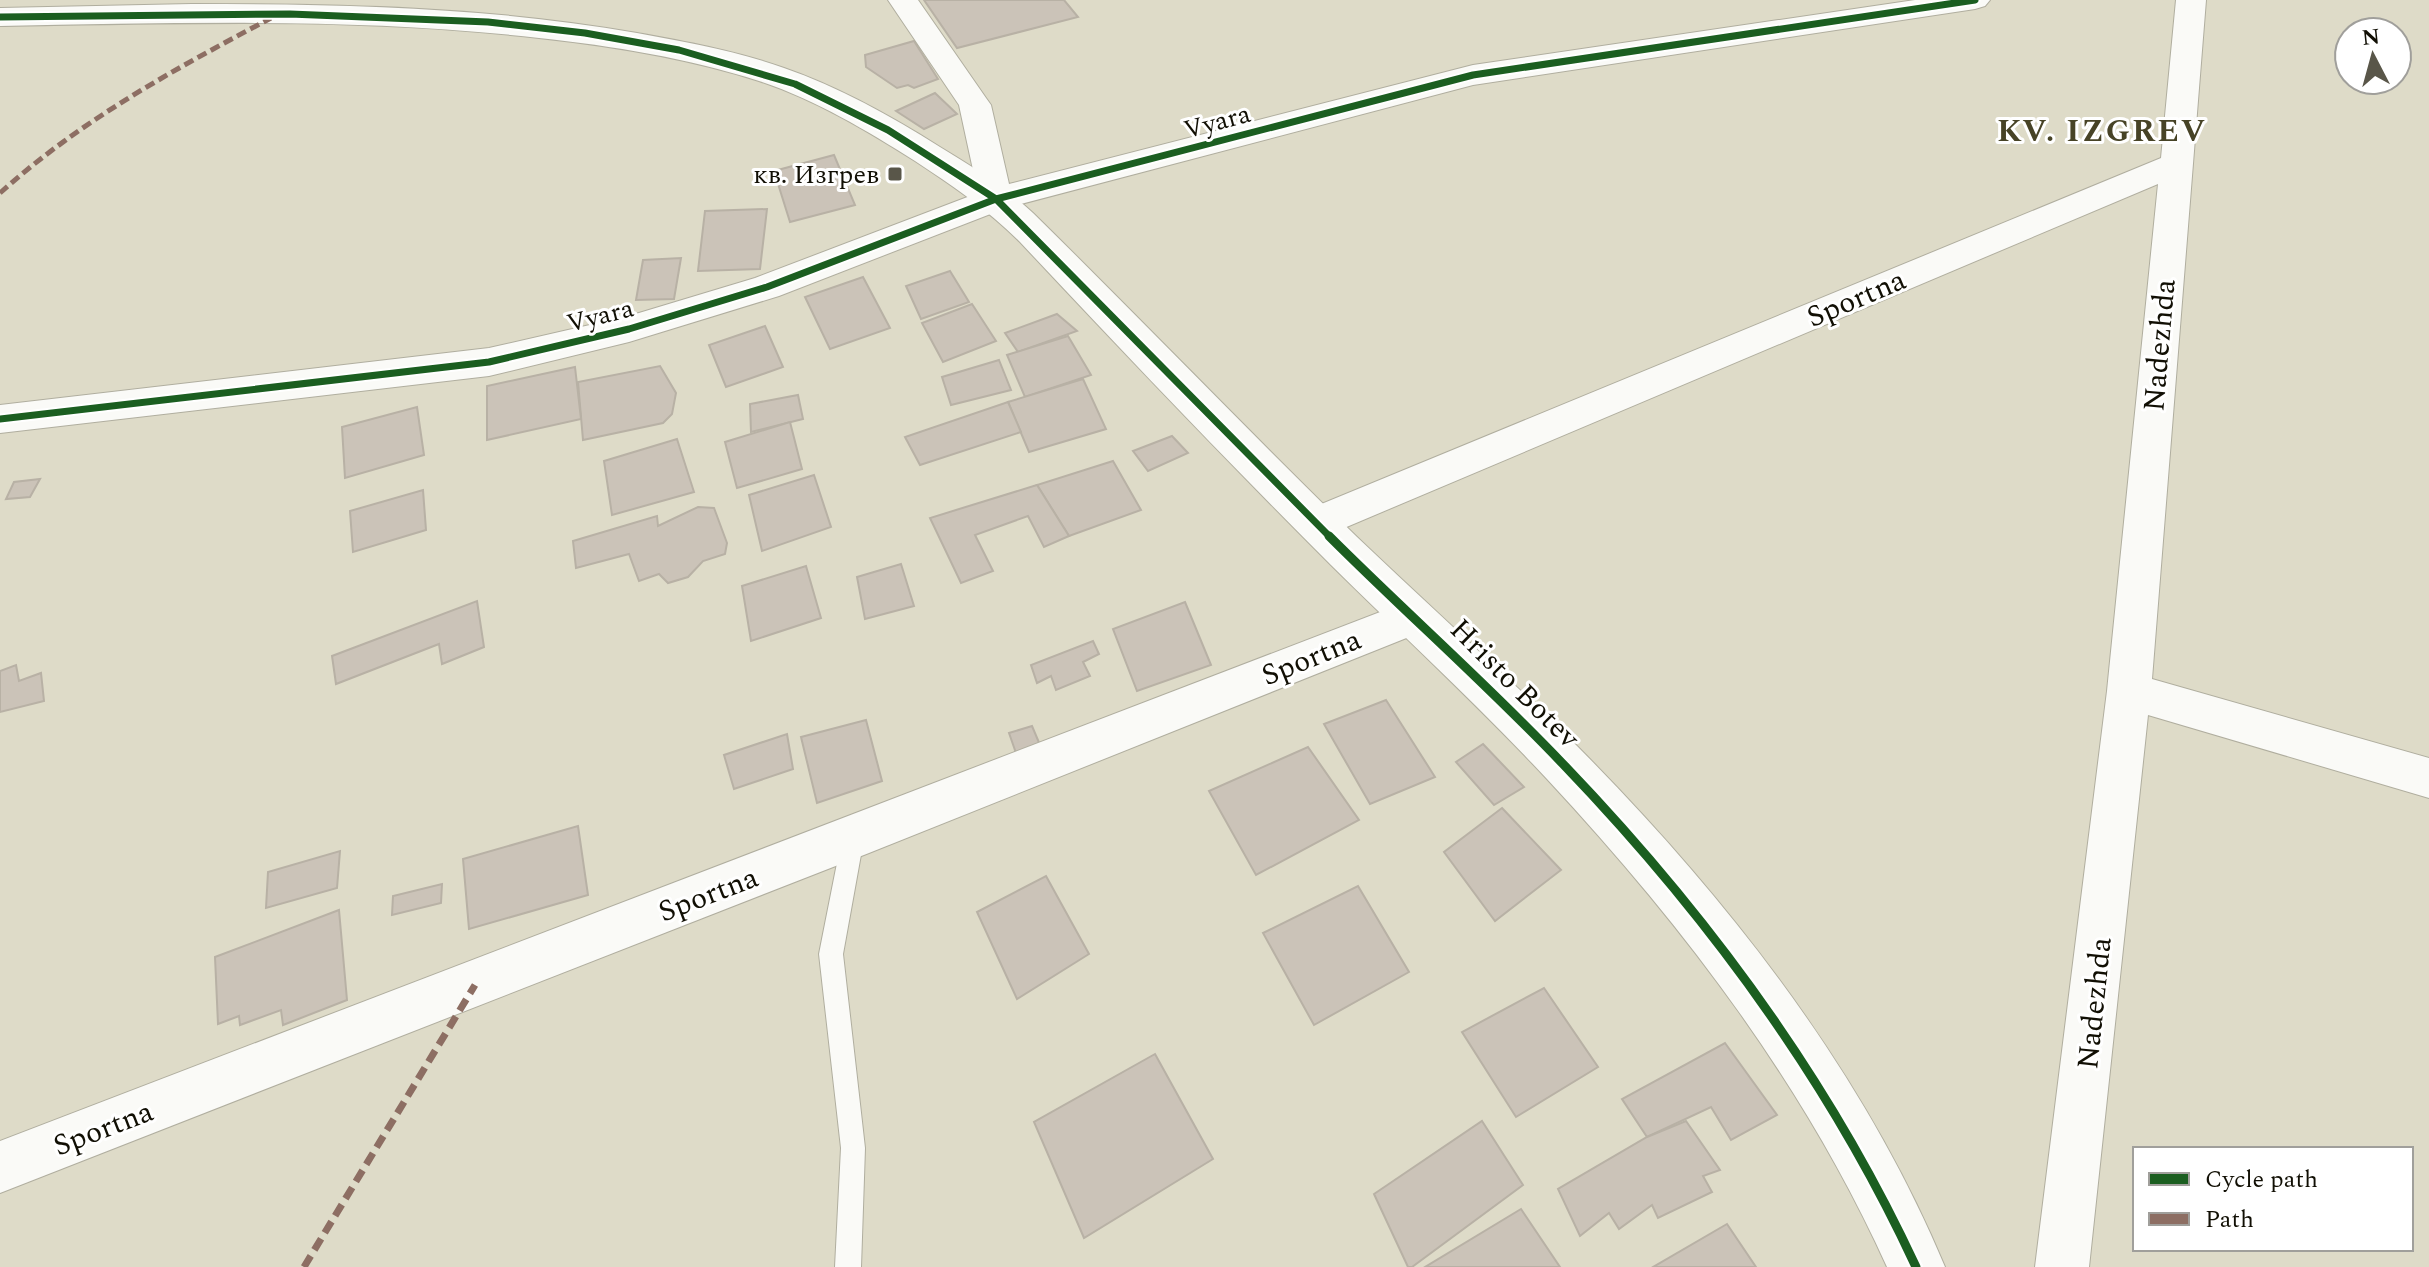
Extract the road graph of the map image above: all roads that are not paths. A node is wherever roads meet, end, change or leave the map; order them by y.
1 (903, 0) edge
2 (1975, 0) edge
3 (2191, 0) edge
4 (356, 6) edge
5 (0, 17) edge
6 (2175, 164) junction
7 (996, 199) junction
8 (0, 419) edge
9 (1316, 523) junction
10 (1414, 617) junction
11 (2129, 691) junction
12 (2429, 778) edge
13 (853, 838) junction
14 (0, 1167) edge
15 (848, 1267) edge
16 (1916, 1267) edge
17 (2062, 1267) edge

1 - 7 street
2 - 7 street, Vyara
3 - 6 street, Nadezhda
4 - 5 street, Hristo Botev
4 - 7 street, Hristo Botev
6 - 9 street, Sportna
6 - 11 street, Nadezhda
7 - 8 street, Vyara
7 - 9 street, Hristo Botev
9 - 10 street, Hristo Botev
10 - 13 street, Sportna
10 - 16 street, Hristo Botev
11 - 12 street
11 - 17 street, Nadezhda
13 - 14 street, Sportna
13 - 15 lane

